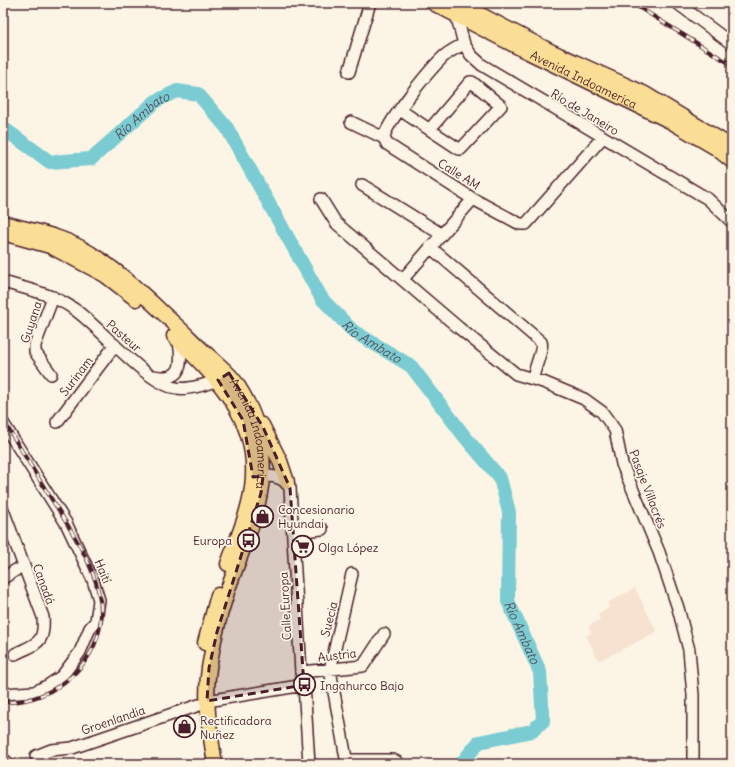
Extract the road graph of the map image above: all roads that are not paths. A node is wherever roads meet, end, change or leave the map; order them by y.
1 (370, 3) edge
2 (433, 3) edge
3 (679, 3) edge
4 (457, 6) edge
5 (464, 44) junction
6 (732, 44) edge
7 (349, 72) dead end
8 (400, 110) junction
9 (351, 122) dead end
10 (430, 129) junction
11 (384, 138) junction
12 (602, 138) junction
13 (732, 147) edge
14 (732, 161) edge
15 (362, 185) dead end
16 (321, 199) dead end
17 (473, 199) junction
18 (732, 222) edge
19 (3, 223) edge
20 (3, 234) edge
21 (441, 234) junction
22 (430, 247) junction
23 (403, 279) junction
24 (3, 282) edge
25 (53, 297) junction
26 (179, 341) junction
27 (115, 345) junction
28 (51, 374) dead end
29 (150, 376) junction
30 (224, 377) junction
31 (533, 378) junction
32 (253, 415) junction
33 (57, 422) dead end
34 (3, 423) edge
35 (258, 476) junction
36 (287, 482) junction
37 (3, 510) edge
38 (322, 529) dead end
39 (294, 532) junction
40 (16, 570) dead end
41 (352, 574) dead end
42 (3, 578) edge
43 (384, 634) dead end
44 (15, 654) dead end
45 (330, 670) junction
46 (301, 672) junction
47 (304, 685) junction
48 (3, 694) edge
49 (203, 703) junction
50 (36, 756) dead end
51 (3, 759) edge
52 (347, 762) edge
53 (398, 763) edge
54 (9, 764) edge
55 (206, 764) edge
56 (215, 764) edge
57 (309, 764) edge
58 (693, 764) edge

1 - 7 street
2 - 4 main road, Avenida Indoamerica
3 - 6 street
4 - 5 street, Río de Janeiro
4 - 13 main road, Avenida Indoamerica
4 - 14 main road, Avenida Indoamerica
5 - 8 street
5 - 12 street, Río de Janeiro
8 - 10 street
8 - 11 street
9 - 11 street, Calle AM
10 - 10 street
11 - 17 street, Calle AM
12 - 17 street, Calle AM
12 - 18 street, Río de Janeiro
15 - 21 street
16 - 23 street, Pasaje Villacrés
17 - 21 street
19 - 30 main road, Avenida Indoamerica
20 - 26 main road, Avenida Indoamerica
21 - 22 street
22 - 23 street
22 - 31 street
23 - 31 street, Pasaje Villacrés
24 - 25 street, Pasteur
25 - 27 street, Pasteur
25 - 28 street, Guyana
26 - 29 street
26 - 30 main road, Avenida Indoamerica
27 - 29 street, Pasteur
27 - 33 street, Surinam
29 - 30 street, Pasteur
30 - 32 main road, Avenida Indoamerica
30 - 35 main road, Avenida Indoamerica
31 - 58 street, Pasaje Villacrés
32 - 35 main road, Avenida Indoamerica
32 - 36 main road
34 - 48 street, Haití
35 - 36 street
35 - 49 main road, Avenida Indoamerica
36 - 39 street, Calle Europa
37 - 44 street, Canadá
38 - 39 street
39 - 46 street, Calle Europa
40 - 42 street
41 - 45 street, Suecia
43 - 45 street, Austria
45 - 46 street, Austria
45 - 52 street
46 - 47 street, Calle Europa
47 - 49 street, Groenlandia
47 - 57 street, Calle Europa
49 - 50 street, Groenlandia
49 - 55 main road, Avenida Indoamerica
49 - 56 main road, Avenida Indoamerica
51 - 54 street
52 - 53 street

